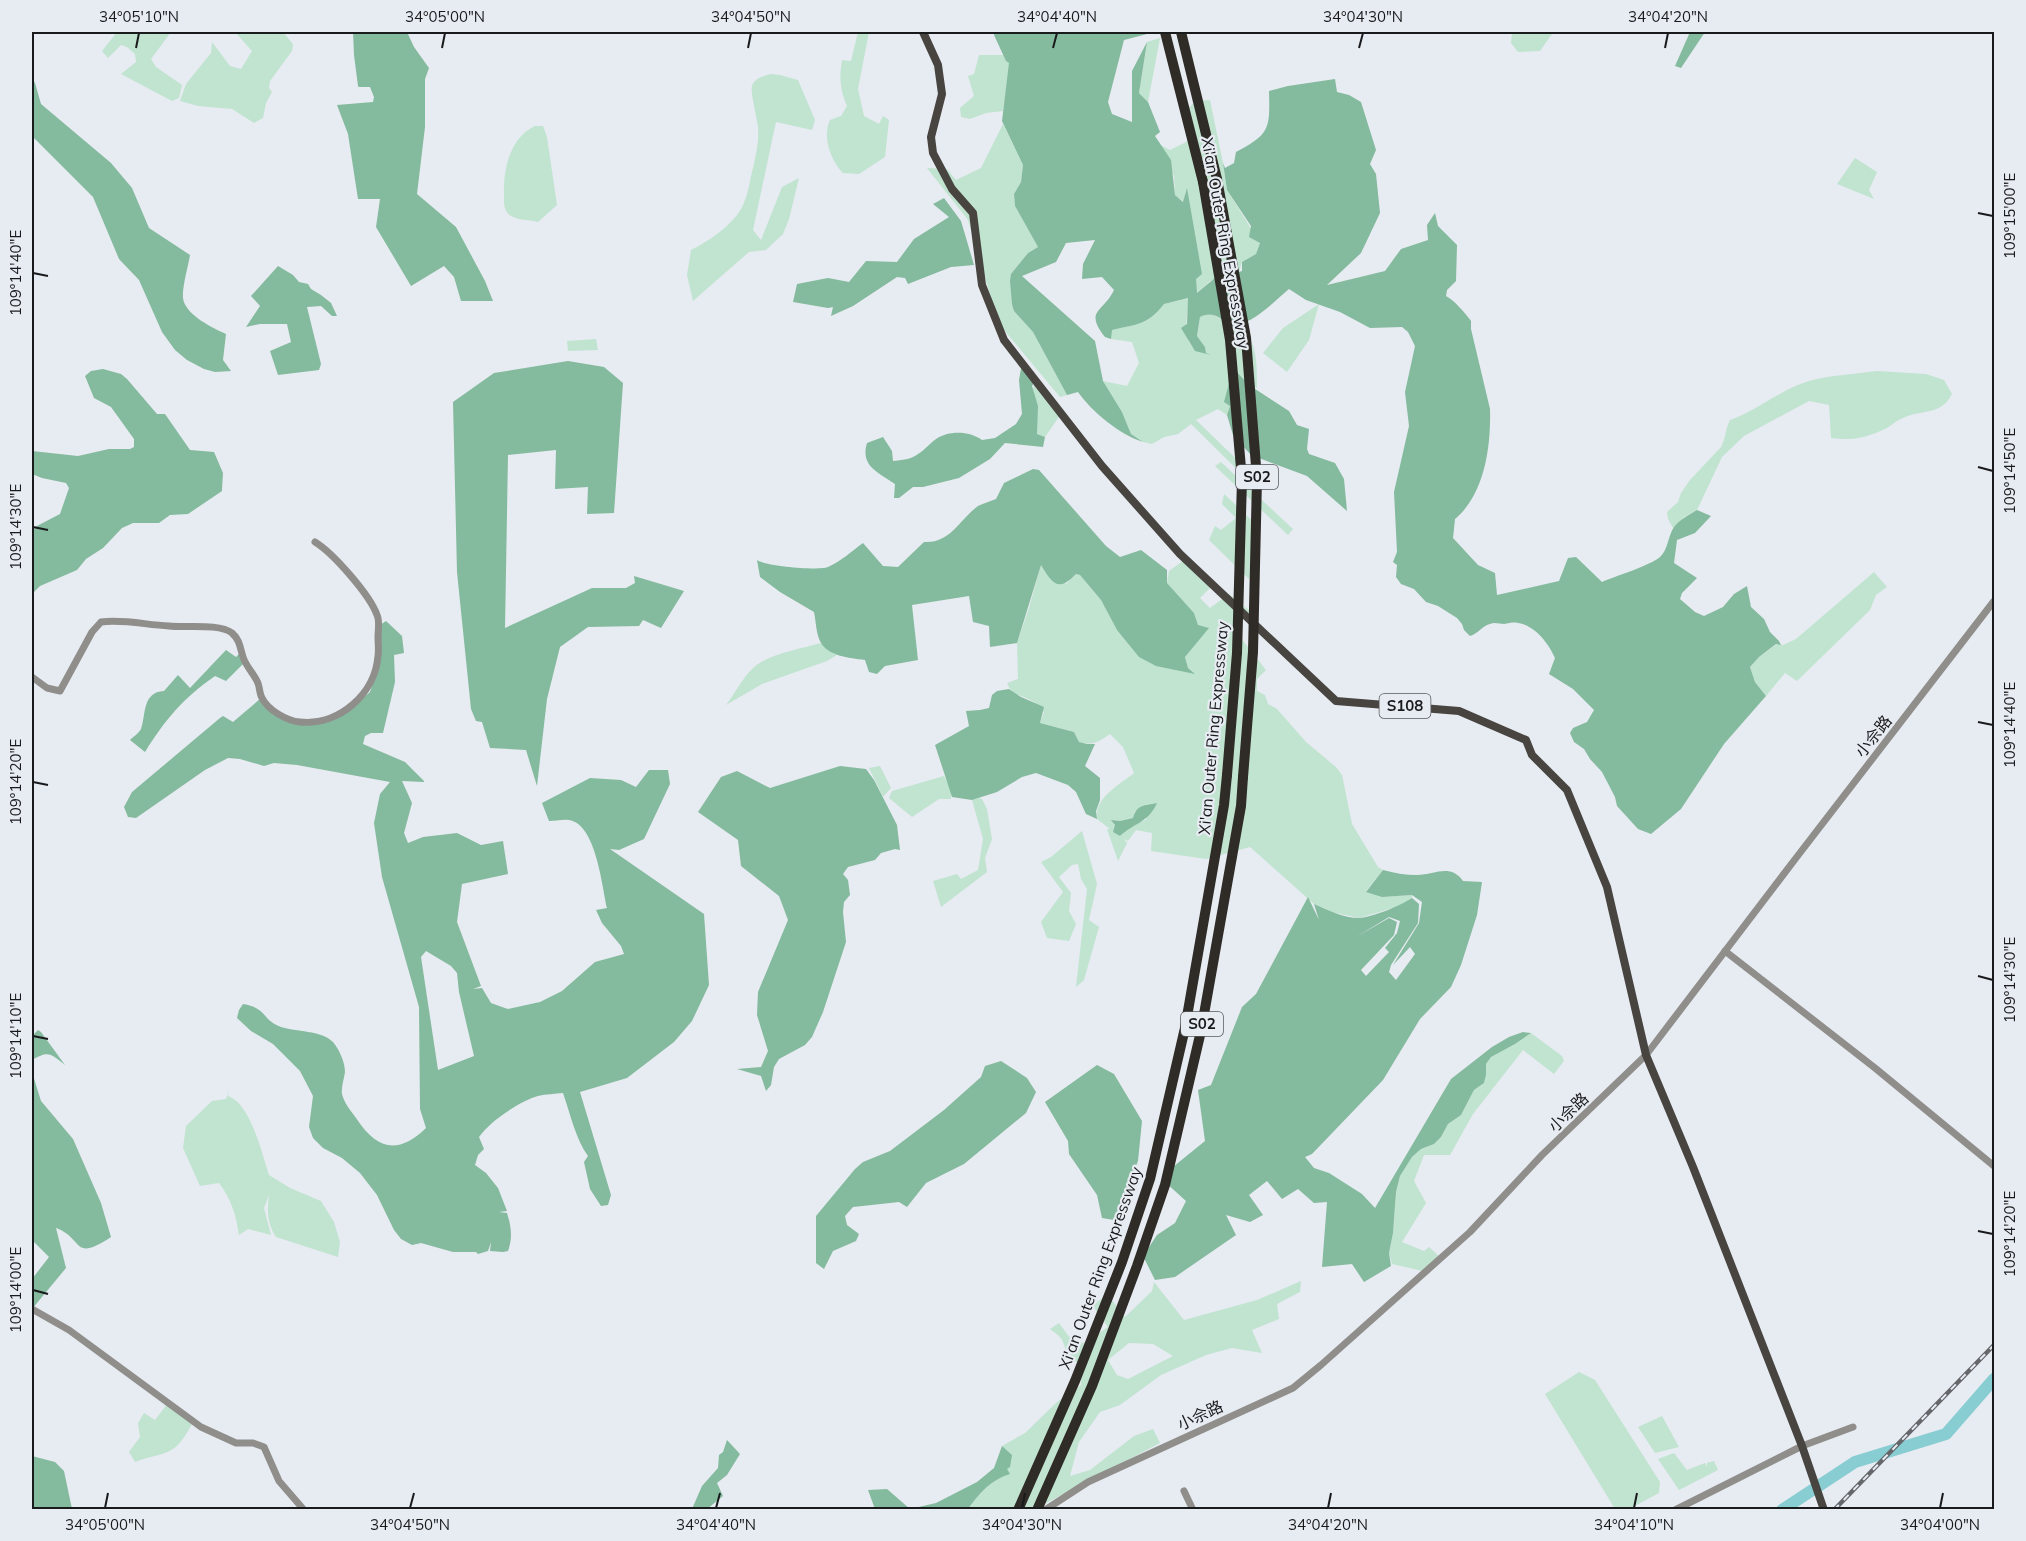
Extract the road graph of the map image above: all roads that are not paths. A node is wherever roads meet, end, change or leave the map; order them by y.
1 (923, 32) edge
2 (1182, 33) edge
3 (1166, 35) edge
4 (315, 542) dead end
5 (1995, 601) edge
6 (32, 678) edge
7 (1725, 951) junction
8 (1646, 1055) junction
9 (1995, 1166) edge
10 (32, 1309) edge
11 (1853, 1427) dead end
12 (1802, 1446) junction
13 (1184, 1491) dead end
14 (304, 1509) edge
15 (1018, 1509) edge
16 (1037, 1509) edge
17 (1045, 1509) edge
18 (1193, 1509) edge
19 (1675, 1509) edge
20 (1824, 1509) edge

1 - 8 main road, S108
2 - 16 highway, Xi'an Outer Ring Expressway / S02, bridge
3 - 15 highway, Xi'an Outer Ring Expressway / S02, bridge
4 - 6 street
5 - 7 street, 小佘路
7 - 8 street, 小佘路
7 - 9 street
8 - 12 main road, S108
8 - 17 street, 小佘路
10 - 14 street
11 - 12 street
12 - 19 street
12 - 20 main road, S108
13 - 18 street

